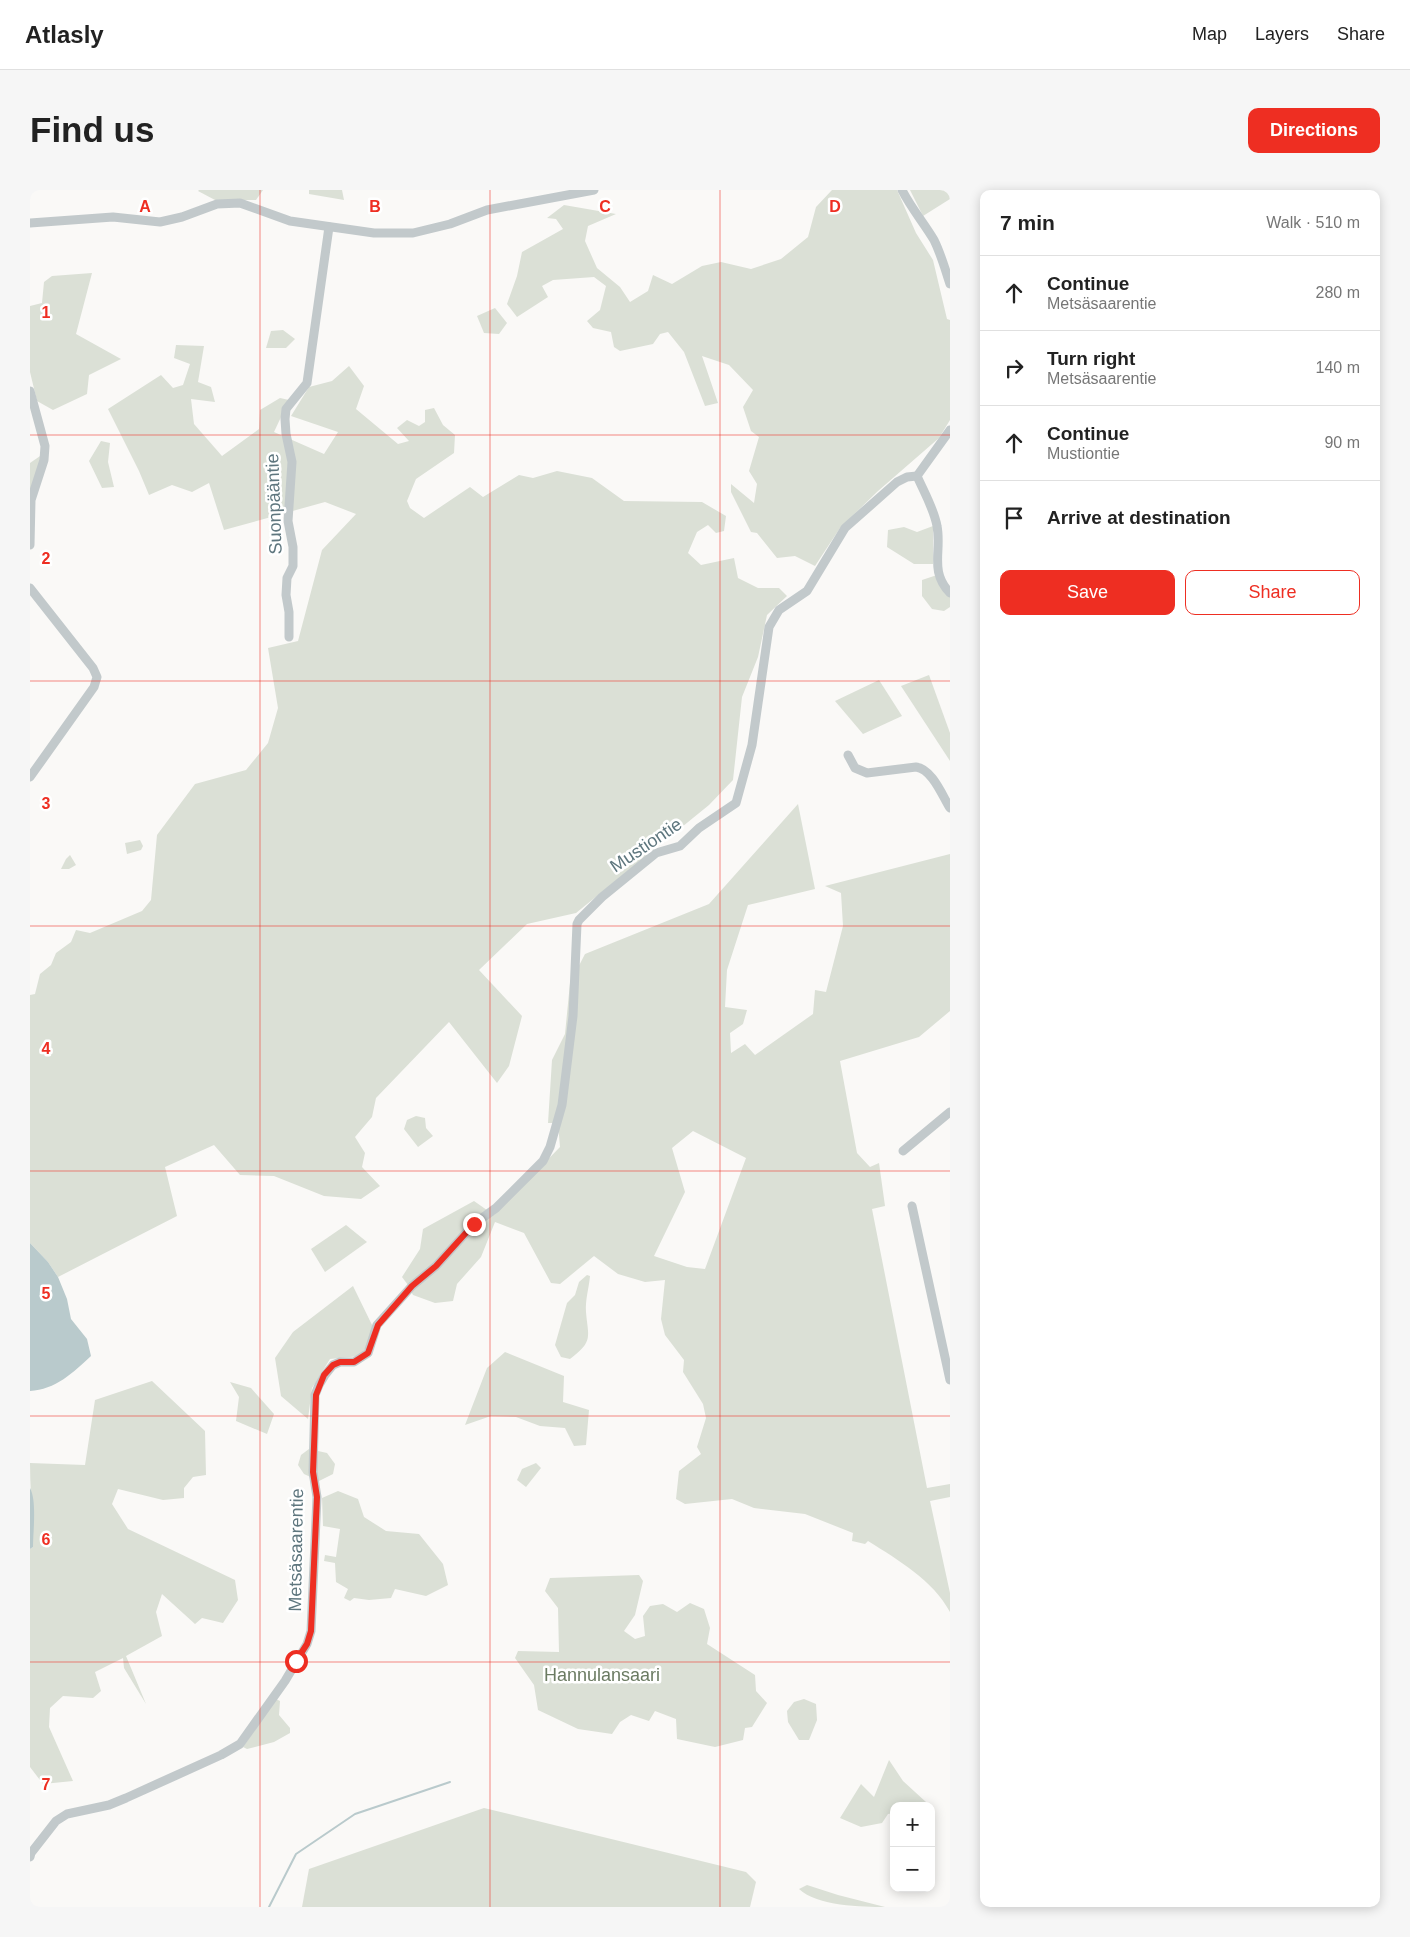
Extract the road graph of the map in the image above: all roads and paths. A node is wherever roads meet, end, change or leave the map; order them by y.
1 (594, 190) edge
2 (902, 190) edge
3 (30, 223) edge
4 (329, 227) junction
5 (950, 284) edge
6 (30, 391) edge
7 (950, 430) edge
8 (917, 476) junction
9 (30, 545) edge
10 (30, 588) edge
11 (950, 592) edge
12 (289, 637) dead end
13 (848, 755) dead end
14 (30, 777) edge
15 (950, 808) edge
16 (950, 1112) edge
17 (904, 1151) dead end
18 (912, 1206) dead end
19 (412, 1286) joint
20 (950, 1380) edge
21 (30, 1857) edge

1 - 4 street
2 - 5 street
3 - 4 street
4 - 12 street, Suonpääntie
6 - 9 street
7 - 8 street
8 - 11 street
8 - 19 street, Mustiontie
10 - 14 street
13 - 15 street
16 - 17 street
18 - 20 street
19 - 21 street, Metsäsaarentie

